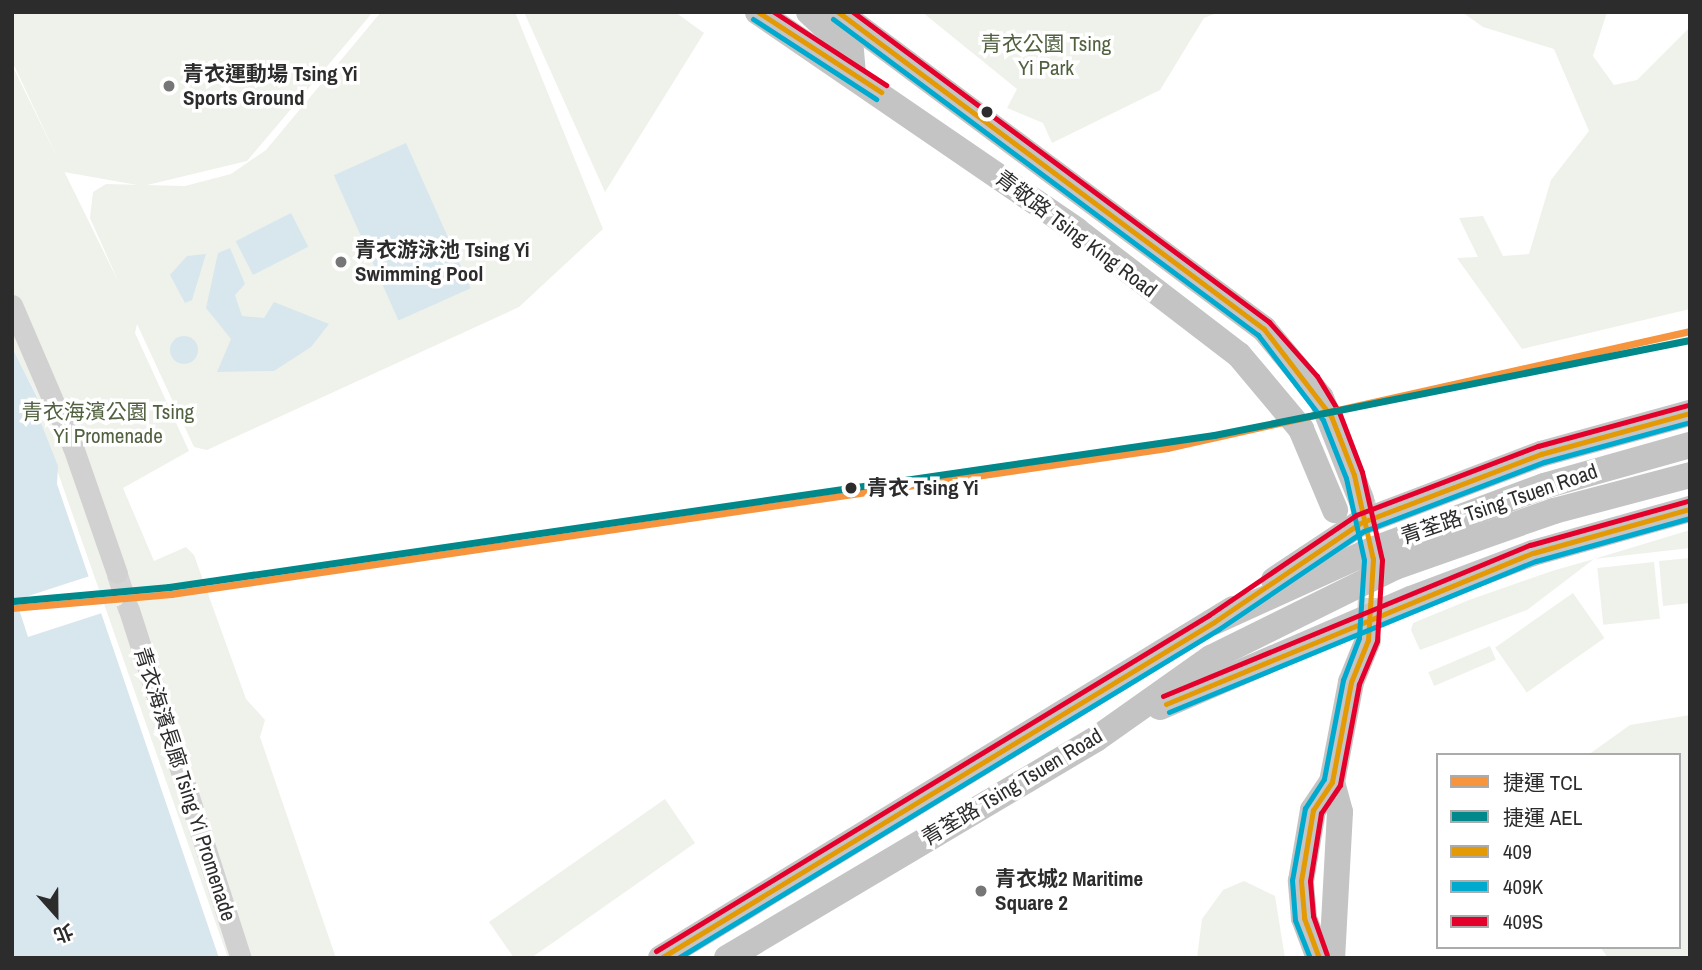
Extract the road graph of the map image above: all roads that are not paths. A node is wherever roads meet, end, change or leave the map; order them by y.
1 (758, 12) edge
2 (809, 12) edge
3 (838, 12) edge
4 (852, 56) junction
5 (1174, 265) junction
6 (12, 305) edge
7 (1192, 320) junction
8 (1690, 413) edge
9 (1690, 445) edge
10 (1690, 475) edge
11 (1361, 499) tunnel mouth
12 (1690, 509) edge
13 (1335, 510) tunnel mouth
14 (117, 573) tunnel mouth
15 (129, 610) tunnel mouth
16 (1214, 622) junction
17 (1357, 640) tunnel mouth
18 (1096, 738) junction
19 (1332, 782) junction
20 (241, 958) edge
21 (661, 958) edge
22 (727, 958) edge
23 (1319, 958) edge
24 (1332, 958) edge

1 - 4 main road, 青敬路 Tsing King Road
2 - 4 main road
3 - 4 main road, 青敬路 Tsing King Road
4 - 5 main road, 青敬路 Tsing King Road
4 - 7 main road, 青敬路 Tsing King Road
5 - 7 main road
5 - 11 main road, 青敬路 Tsing King Road
6 - 14 street
7 - 13 main road, 青敬路 Tsing King Road
8 - 16 main road, bridge
9 - 16 main road, 青荃路 Tsing Tsuen Road, bridge
10 - 18 main road, 青荃路 Tsing Tsuen Road, bridge
12 - 18 main road, bridge
15 - 20 street, 青衣海濱長廊 Tsing Yi Promenade
16 - 21 main road, 青荃路 Tsing Tsuen Road
17 - 19 main road
18 - 22 main road, 青荃路 Tsing Tsuen Road
19 - 23 main road
19 - 24 main road

